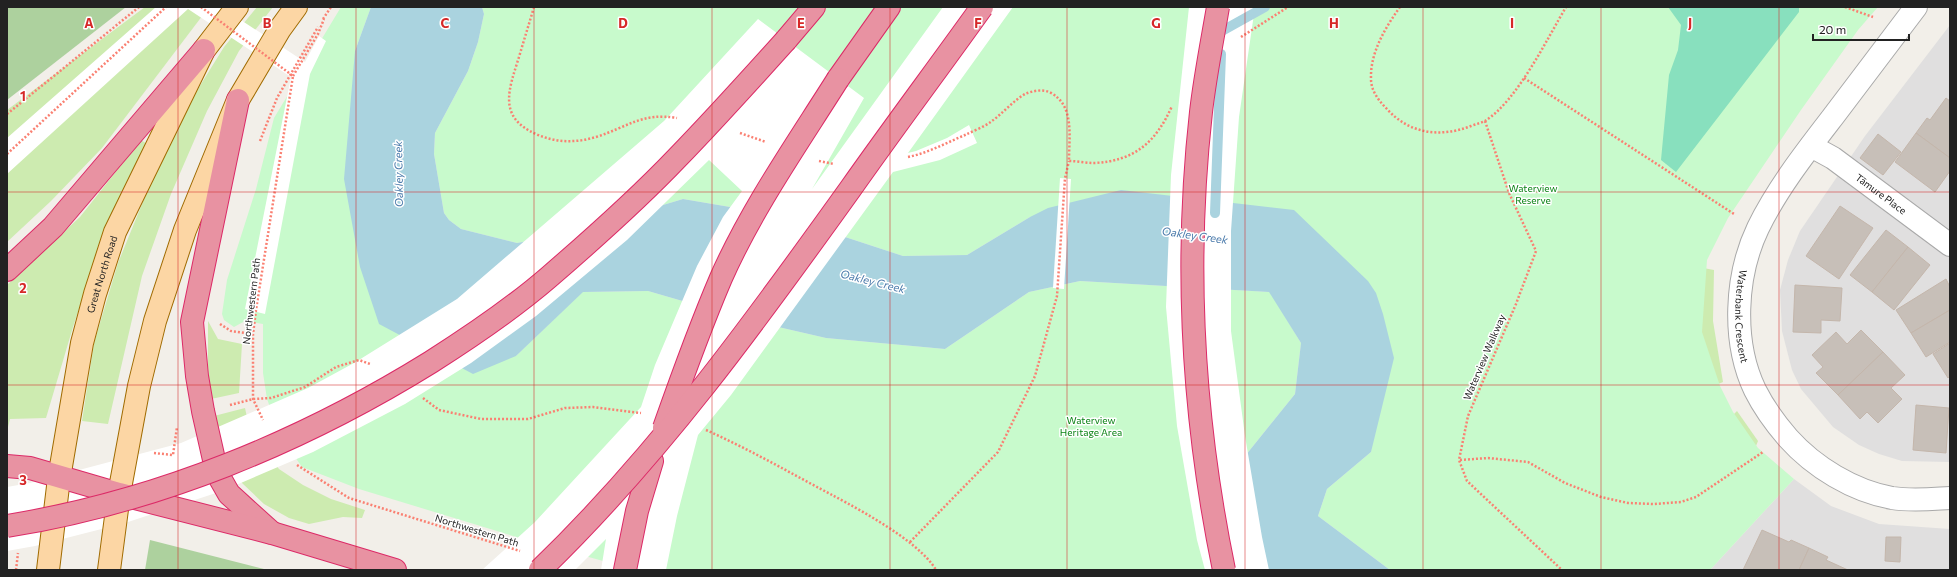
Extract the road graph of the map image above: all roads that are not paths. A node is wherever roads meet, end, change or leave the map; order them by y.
1 (236, 7) edge
2 (296, 7) edge
3 (814, 7) edge
4 (889, 7) edge
5 (982, 7) edge
6 (1218, 7) edge
7 (1916, 7) edge
8 (204, 50) junction
9 (238, 100) junction
10 (1811, 146) junction
11 (1950, 245) edge
12 (7, 270) edge
13 (7, 466) edge
14 (59, 478) junction
15 (119, 494) junction
16 (1950, 498) edge
17 (7, 526) edge
18 (272, 533) junction
19 (48, 570) edge
20 (109, 570) edge
21 (395, 570) edge
22 (540, 570) edge
23 (626, 570) edge
24 (1224, 570) edge

1 - 8 main road, Great North Road
2 - 9 main road
3 - 17 highway, bridge
4 - 23 highway, bridge
5 - 22 highway, bridge
6 - 24 highway, bridge
7 - 10 street, Waterbank Crescent
8 - 12 highway
8 - 14 main road, Great North Road
9 - 15 main road
9 - 18 highway
10 - 11 street, Tāmure Place
10 - 16 street, Waterbank Crescent
13 - 14 highway
14 - 15 highway
14 - 19 main road, Great North Road
15 - 18 highway
15 - 20 main road
18 - 21 highway

